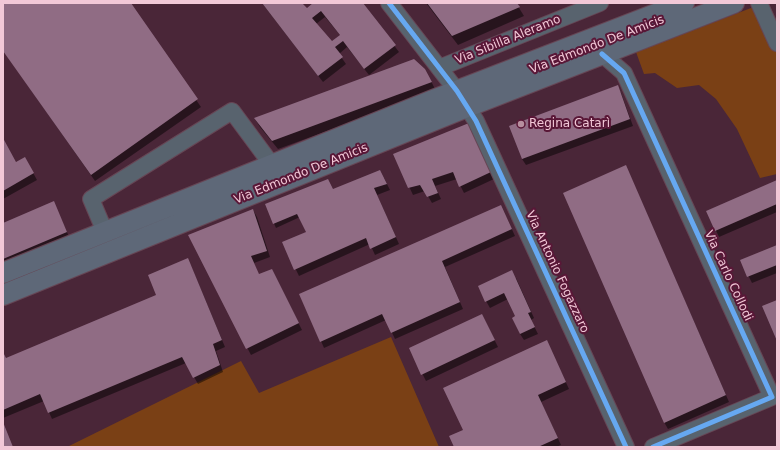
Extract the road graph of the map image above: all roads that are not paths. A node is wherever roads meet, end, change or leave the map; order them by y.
1 (388, 3) edge
2 (600, 3) edge
3 (684, 3) edge
4 (734, 3) edge
5 (759, 3) edge
6 (571, 8) edge
7 (777, 43) edge
8 (602, 54) junction
9 (439, 68) junction
10 (462, 99) junction
11 (272, 165) junction
12 (105, 232) junction
13 (3, 273) edge
14 (3, 295) edge
15 (626, 447) edge
16 (653, 447) edge

1 - 9 street, Via Antonio Fogazzaro
2 - 6 street, Via Sibilla Aleramo
3 - 10 main road, Via Edmondo De Amicis
4 - 8 main road, Via Edmondo De Amicis
5 - 7 street
6 - 9 street, Via Sibilla Aleramo
8 - 10 main road, Via Edmondo De Amicis
8 - 16 street, Via Carlo Collodi
9 - 10 street, Via Antonio Fogazzaro
10 - 11 main road, Via Edmondo De Amicis
10 - 14 main road, Via Edmondo De Amicis
10 - 15 street, Via Antonio Fogazzaro
11 - 12 main road, Via Edmondo De Amicis
11 - 12 street
12 - 13 main road, Via Edmondo De Amicis

